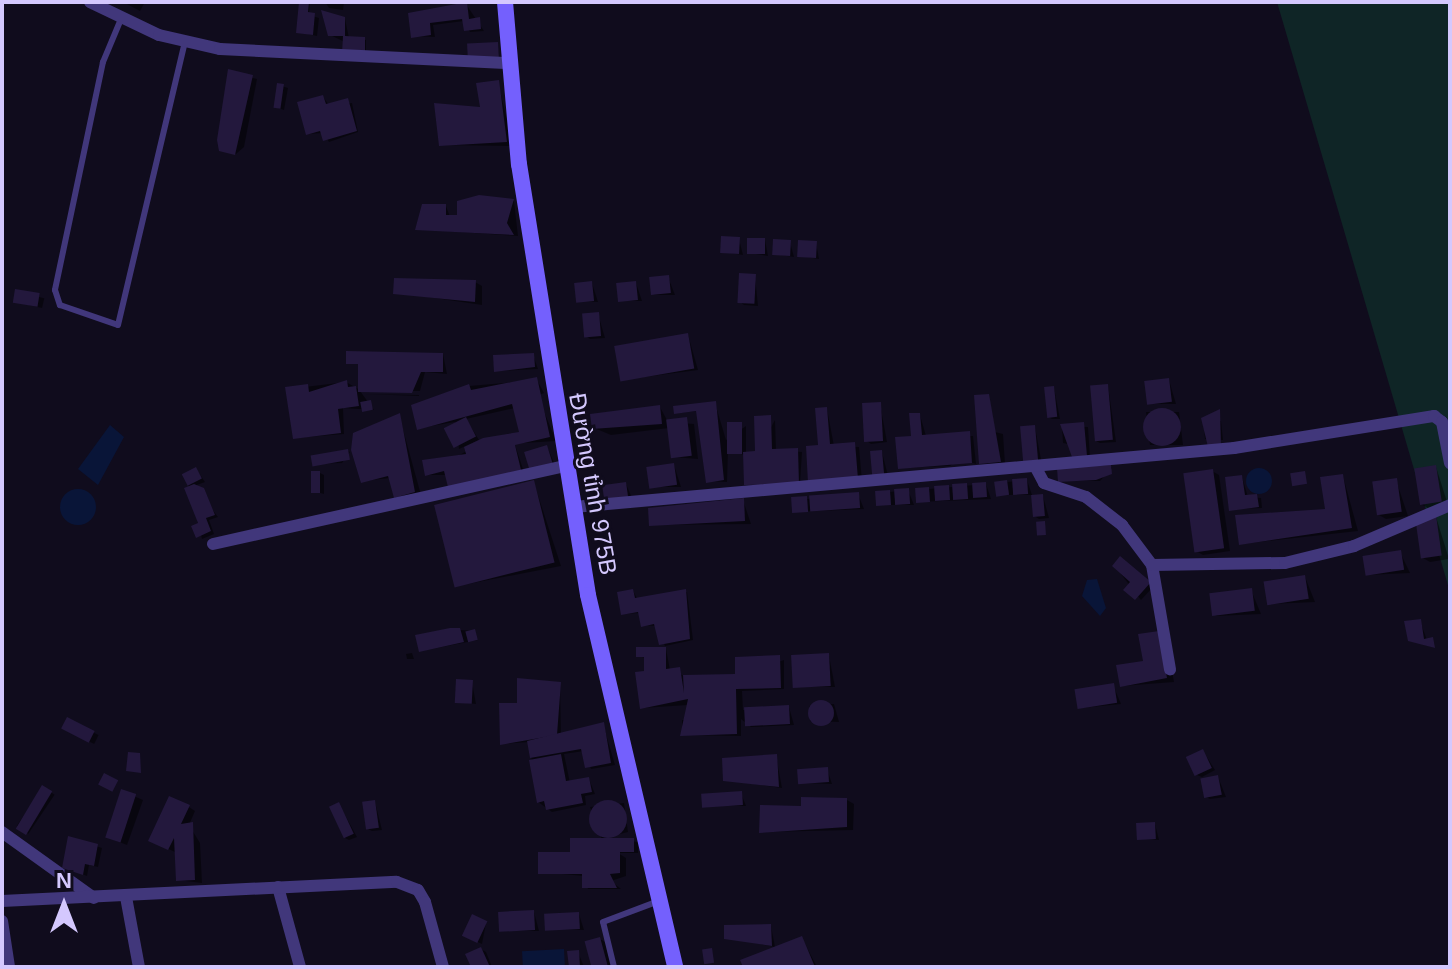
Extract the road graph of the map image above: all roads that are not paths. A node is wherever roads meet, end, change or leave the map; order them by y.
1 (90, 2) edge
2 (505, 2) edge
3 (121, 19) junction
4 (185, 42) junction
5 (511, 63) junction
6 (1450, 463) edge
7 (565, 466) junction
8 (1035, 466) junction
9 (1450, 505) edge
10 (574, 507) junction
11 (213, 544) dead end
12 (1152, 565) junction
13 (1170, 669) dead end
14 (2, 832) edge
15 (278, 887) junction
16 (126, 897) junction
17 (94, 898) junction
18 (2, 901) edge
19 (659, 901) junction
20 (2, 921) edge
21 (9, 967) edge
22 (139, 967) edge
23 (300, 967) edge
24 (443, 967) edge
25 (614, 967) edge
26 (675, 967) edge

1 - 3 street
2 - 5 main road, Đường tỉnh 975B
3 - 4 street
3 - 4 lane
4 - 5 street
5 - 7 main road, Đường tỉnh 975B
6 - 8 street
7 - 10 main road, Đường tỉnh 975B
7 - 11 street
8 - 10 street
8 - 12 street
9 - 12 street
10 - 19 main road, Đường tỉnh 975B
12 - 13 street
14 - 17 street
15 - 16 street
15 - 23 street
15 - 24 street
16 - 17 street
16 - 22 street
17 - 18 street
19 - 25 lane
19 - 26 main road, Đường tỉnh 975B
20 - 21 street

